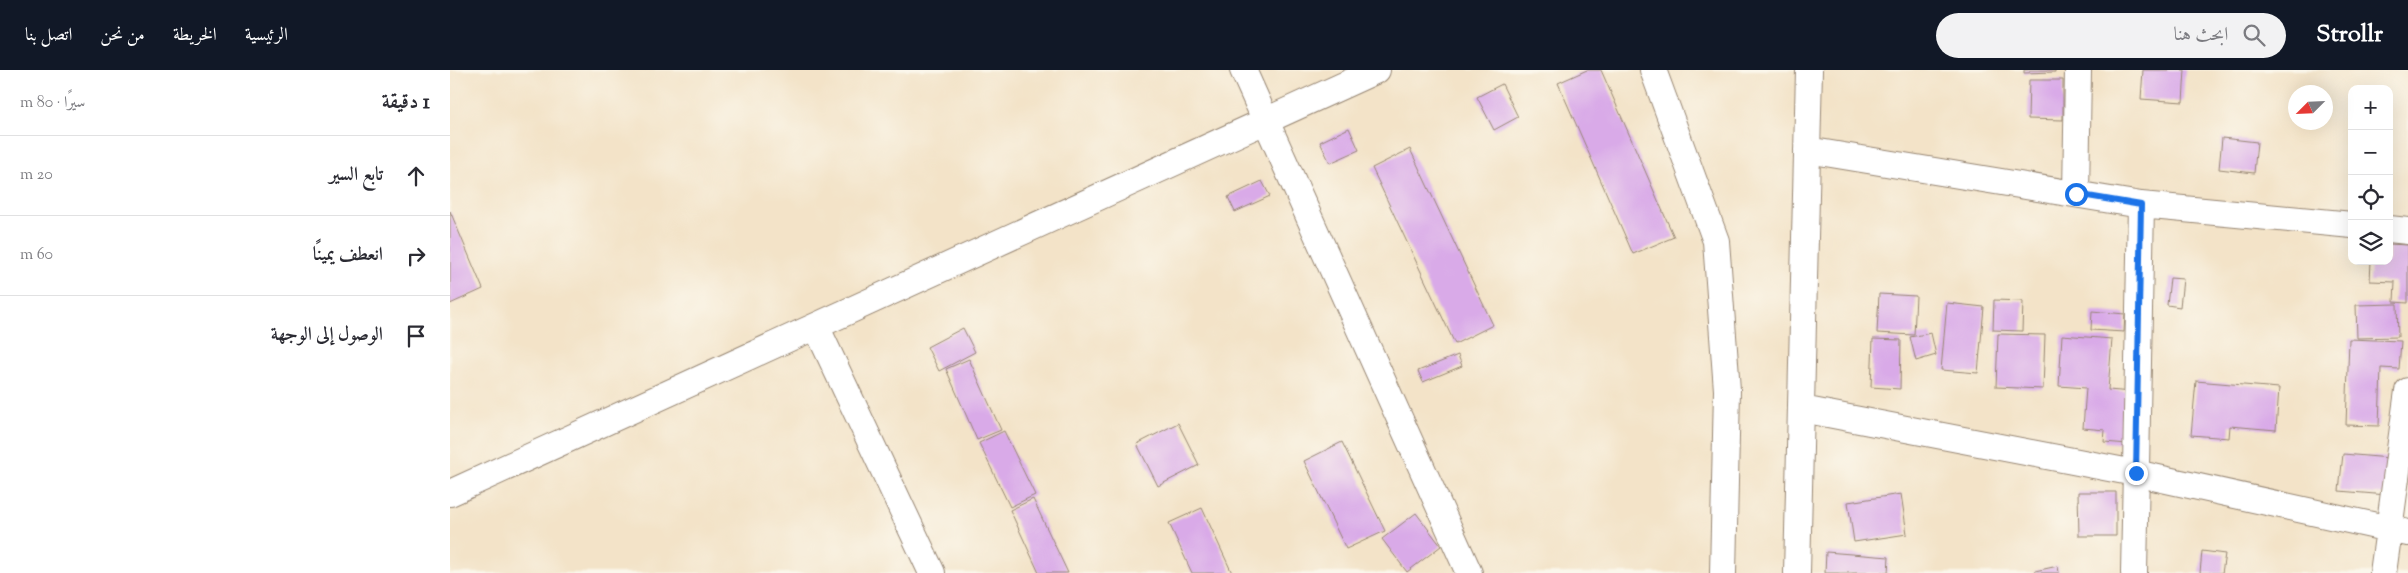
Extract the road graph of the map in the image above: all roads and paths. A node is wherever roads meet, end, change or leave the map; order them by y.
1 (1243, 70) edge
2 (1377, 70) edge
3 (1653, 70) edge
4 (1809, 70) edge
5 (2078, 70) edge
6 (1266, 121) junction
7 (1807, 150) junction
8 (2076, 194) junction
9 (2141, 205) junction
10 (2348, 225) edge
11 (2393, 229) edge
12 (2408, 230) edge
13 (816, 326) junction
14 (2408, 391) edge
15 (1802, 409) junction
16 (2136, 473) junction
17 (450, 493) edge
18 (2398, 531) edge
19 (932, 573) edge
20 (1469, 573) edge
21 (1723, 573) edge
22 (1797, 573) edge
23 (2134, 573) edge
24 (2383, 573) edge

1 - 6 street
2 - 6 street
3 - 21 street
4 - 7 street
5 - 8 street
6 - 13 street
6 - 20 street
7 - 8 street
7 - 15 street
8 - 9 street
9 - 10 street
9 - 16 street
11 - 12 street
13 - 17 street
13 - 19 street
14 - 18 street
15 - 16 street
15 - 22 street
16 - 18 street
16 - 23 street
18 - 24 street

